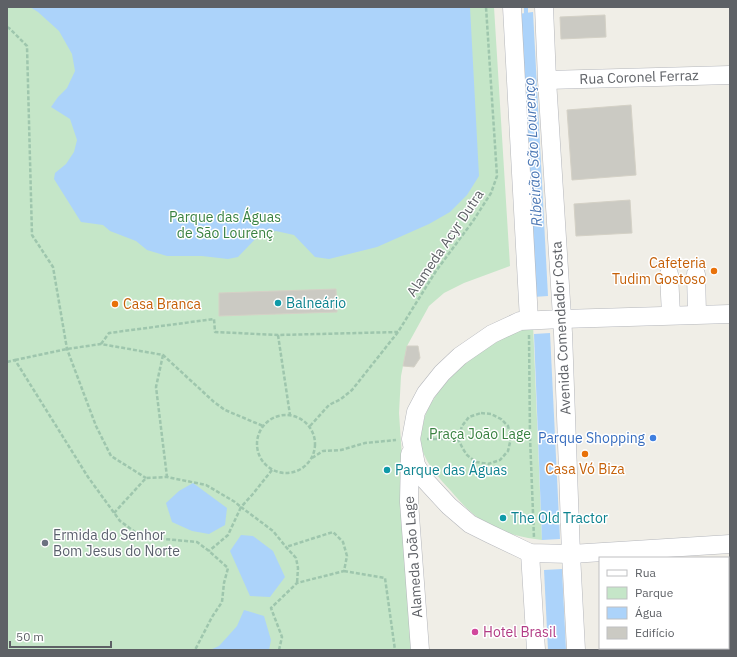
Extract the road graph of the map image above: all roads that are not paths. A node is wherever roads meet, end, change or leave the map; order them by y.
1 (512, 7) edge
2 (544, 7) edge
3 (730, 75) edge
4 (547, 80) junction
5 (669, 274) dead end
6 (696, 274) dead end
7 (697, 314) junction
8 (730, 314) edge
9 (670, 316) junction
10 (562, 319) junction
11 (529, 320) junction
12 (410, 439) junction
13 (730, 544) edge
14 (530, 553) junction
15 (571, 554) junction
16 (420, 650) edge
17 (536, 650) edge
18 (576, 650) edge

1 - 11 street
2 - 4 street, Avenida Comendador Costa
3 - 4 street, Rua Coronel Ferraz
4 - 10 street, Avenida Comendador Costa
5 - 9 street
6 - 7 street
7 - 8 street
7 - 9 street
9 - 10 street
10 - 11 street
10 - 15 street, Avenida Comendador Costa
11 - 12 street
12 - 14 street
12 - 16 street, Alameda João Lage
13 - 15 street
14 - 15 street
14 - 17 street
15 - 18 street, Avenida Comendador Costa

